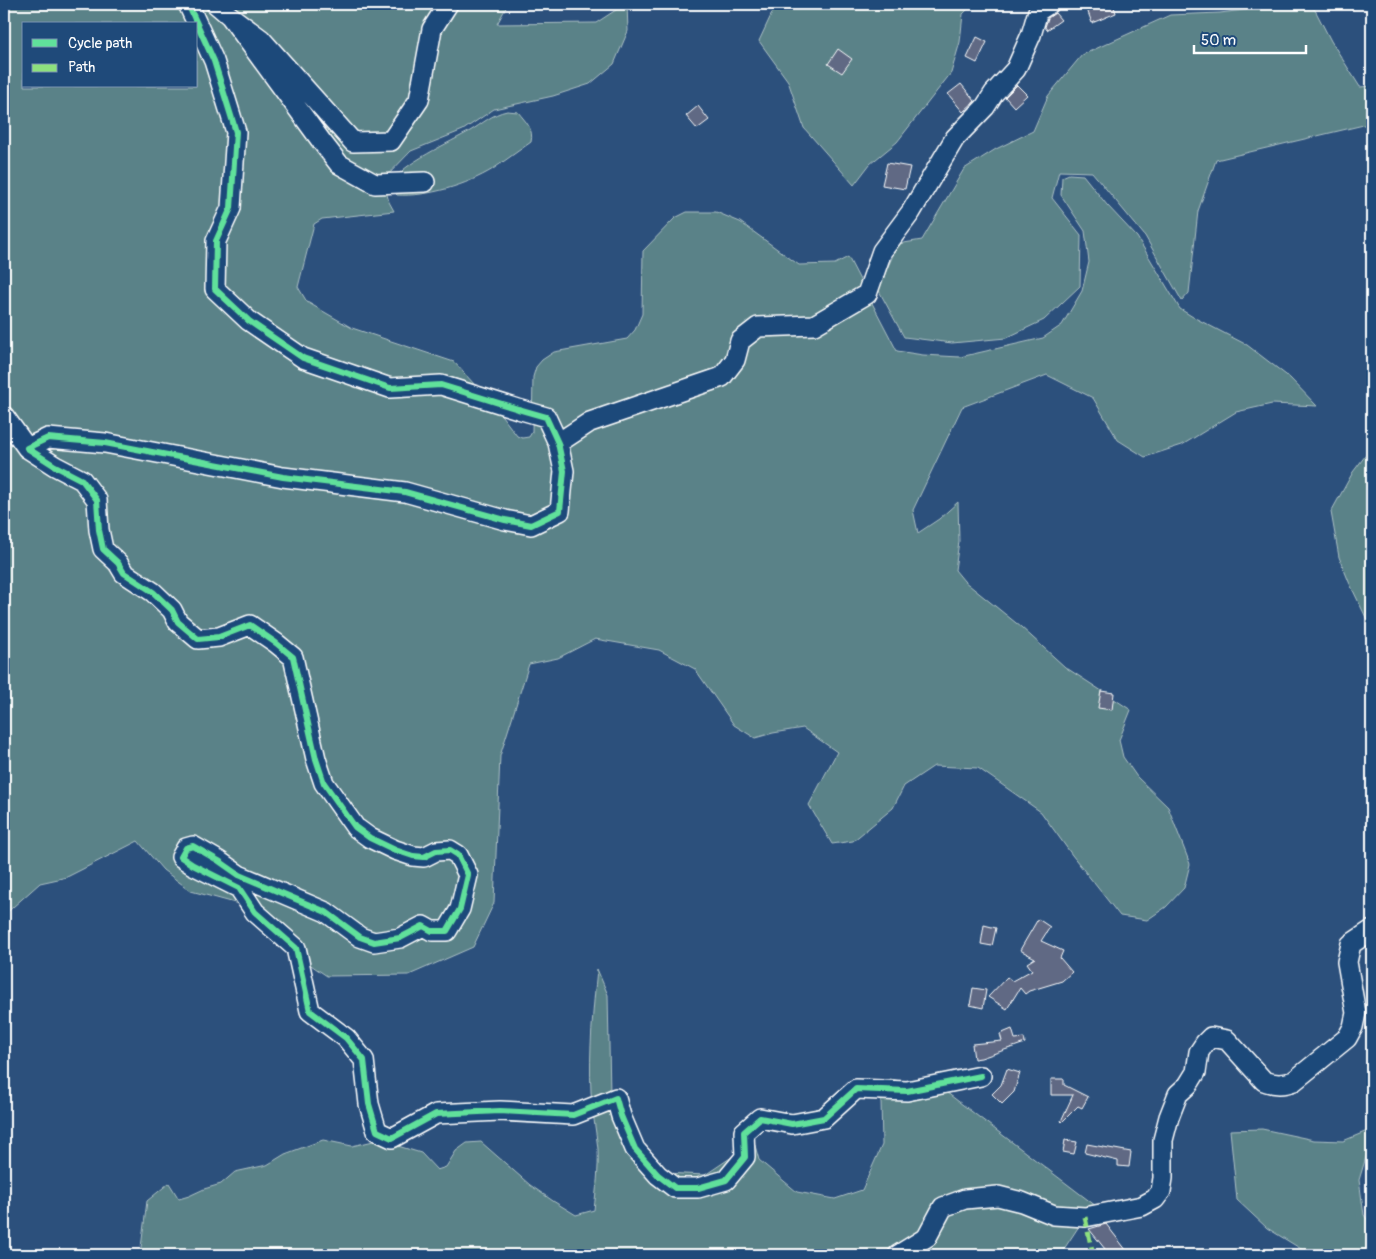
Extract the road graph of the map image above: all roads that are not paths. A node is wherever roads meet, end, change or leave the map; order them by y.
1 (188, 4) edge
2 (448, 4) edge
3 (1049, 4) edge
4 (223, 10) edge
5 (196, 22) edge
6 (198, 26) edge
7 (425, 182) dead end
8 (4, 416) edge
9 (558, 443) junction
10 (27, 448) junction
11 (1372, 930) edge
12 (981, 1076) dead end
13 (898, 1255) edge

1 - 5 street
2 - 4 street
3 - 9 street
4 - 7 street
6 - 9 street
8 - 10 street
9 - 10 street
10 - 12 street
11 - 13 street

